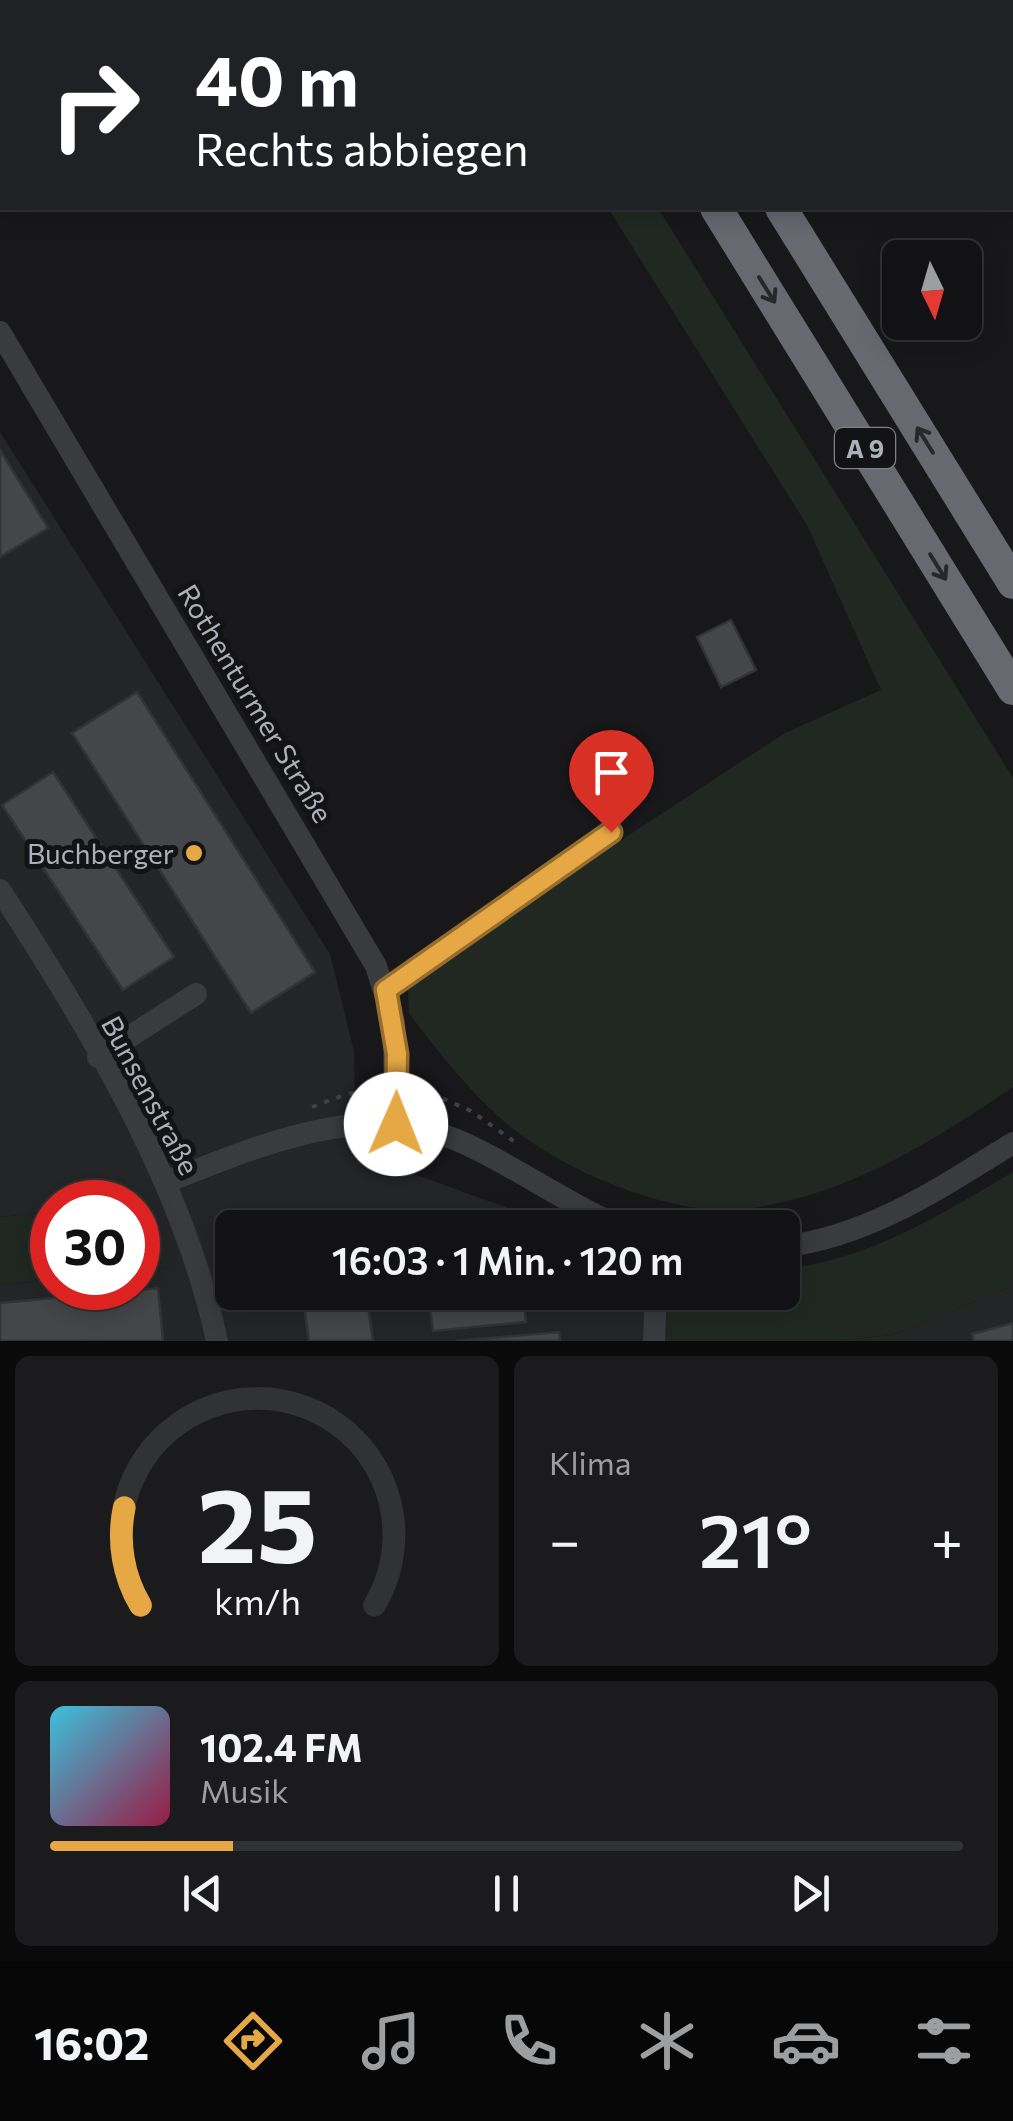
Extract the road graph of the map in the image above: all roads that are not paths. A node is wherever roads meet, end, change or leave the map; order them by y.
1 (717, 210) edge
2 (782, 210) edge
3 (0, 332) edge
4 (1013, 583) edge
5 (1013, 689) edge
6 (611, 832) dead end
7 (0, 890) edge
8 (386, 990) junction
9 (196, 994) dead end
10 (98, 1057) junction
11 (396, 1124) junction
12 (1013, 1143) edge
13 (166, 1182) junction
14 (589, 1210) edge
15 (800, 1244) edge
16 (655, 1310) edge
17 (218, 1341) edge
18 (654, 1341) edge

1 -> 5 highway, A 9
4 -> 2 highway, A 9
3 - 8 street, Rothenturmer Straße
6 - 8 street
7 - 10 street, Bunsenstraße
8 - 11 street, Rothenturmer Straße
9 - 10 street
10 - 13 street, Bunsenstraße
11 - 13 street
11 - 14 street
12 - 15 street
13 - 17 street, Bunsenstraße
16 - 18 street

